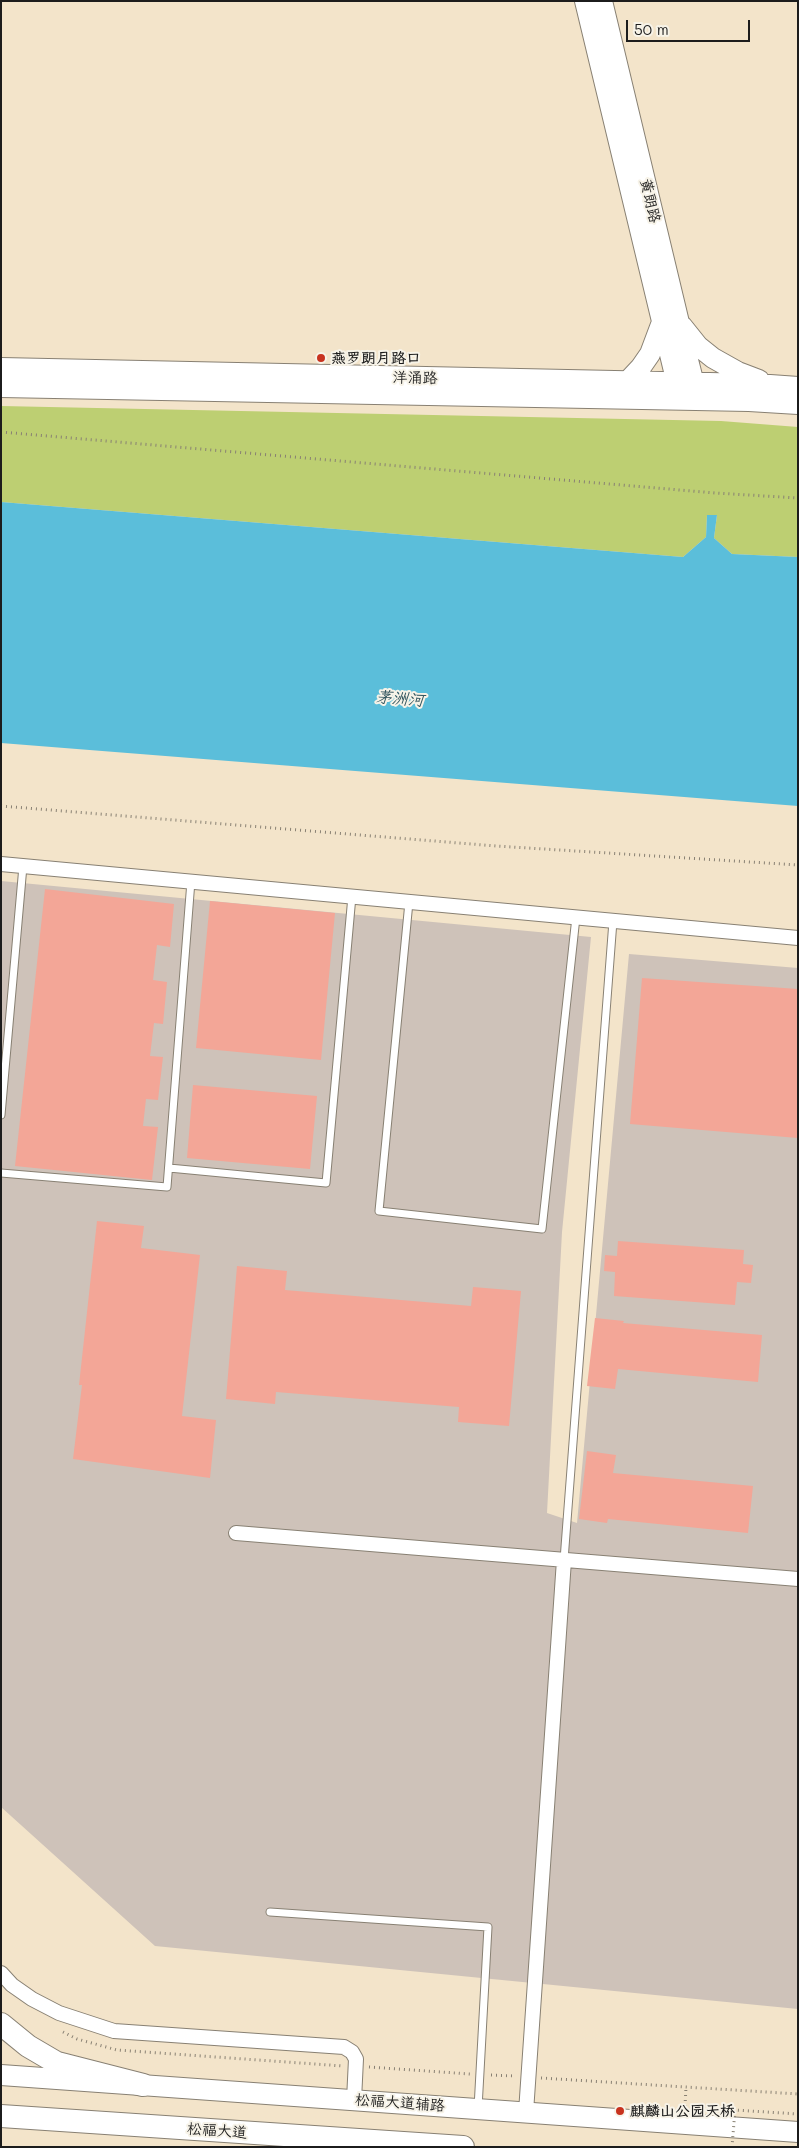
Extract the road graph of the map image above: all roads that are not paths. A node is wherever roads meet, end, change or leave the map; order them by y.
1 (585, 1) edge
2 (602, 1) edge
3 (671, 321) junction
4 (1, 368) edge
5 (626, 382) junction
6 (790, 386) edge
7 (1, 387) edge
8 (685, 392) junction
9 (798, 404) edge
10 (1, 864) edge
11 (23, 866) junction
12 (191, 881) junction
13 (352, 896) junction
14 (410, 902) junction
15 (576, 917) junction
16 (613, 921) junction
17 (798, 938) edge
18 (1, 1115) edge
19 (169, 1168) junction
20 (1, 1173) edge
21 (236, 1533) dead end
22 (564, 1560) junction
23 (798, 1579) edge
24 (270, 1912) dead end
25 (1, 1973) edge
26 (1, 2024) edge
27 (1, 2075) edge
28 (143, 2085) junction
29 (354, 2100) junction
30 (478, 2108) junction
31 (526, 2112) junction
32 (1, 2116) edge
33 (798, 2132) edge
34 (463, 2147) edge

1 - 3 street, 黄朗路
2 - 3 street, 黄朗路
3 - 5 street
3 - 6 street
3 - 8 street, 黄朗路
4 - 5 street, 洋涌路
5 - 8 street, 洋涌路
6 - 8 street, 洋涌路
7 - 8 street, 洋涌路
8 - 9 street, 洋涌路
10 - 11 street
11 - 12 street
11 - 18 lane
12 - 13 street
12 - 19 lane
13 - 14 street
13 - 19 lane
14 - 15 street
14 - 15 lane
15 - 16 street
16 - 17 street
16 - 22 lane
19 - 20 lane
21 - 22 street
22 - 23 street
22 - 31 street
24 - 30 lane
25 - 29 street
26 - 28 main road
27 - 28 street, 松福大道辅路
28 - 29 street, 松福大道辅路
29 - 30 street, 松福大道辅路
30 - 31 street, 松福大道辅路
31 - 33 street, 松福大道辅路
32 - 34 main road, 松福大道

